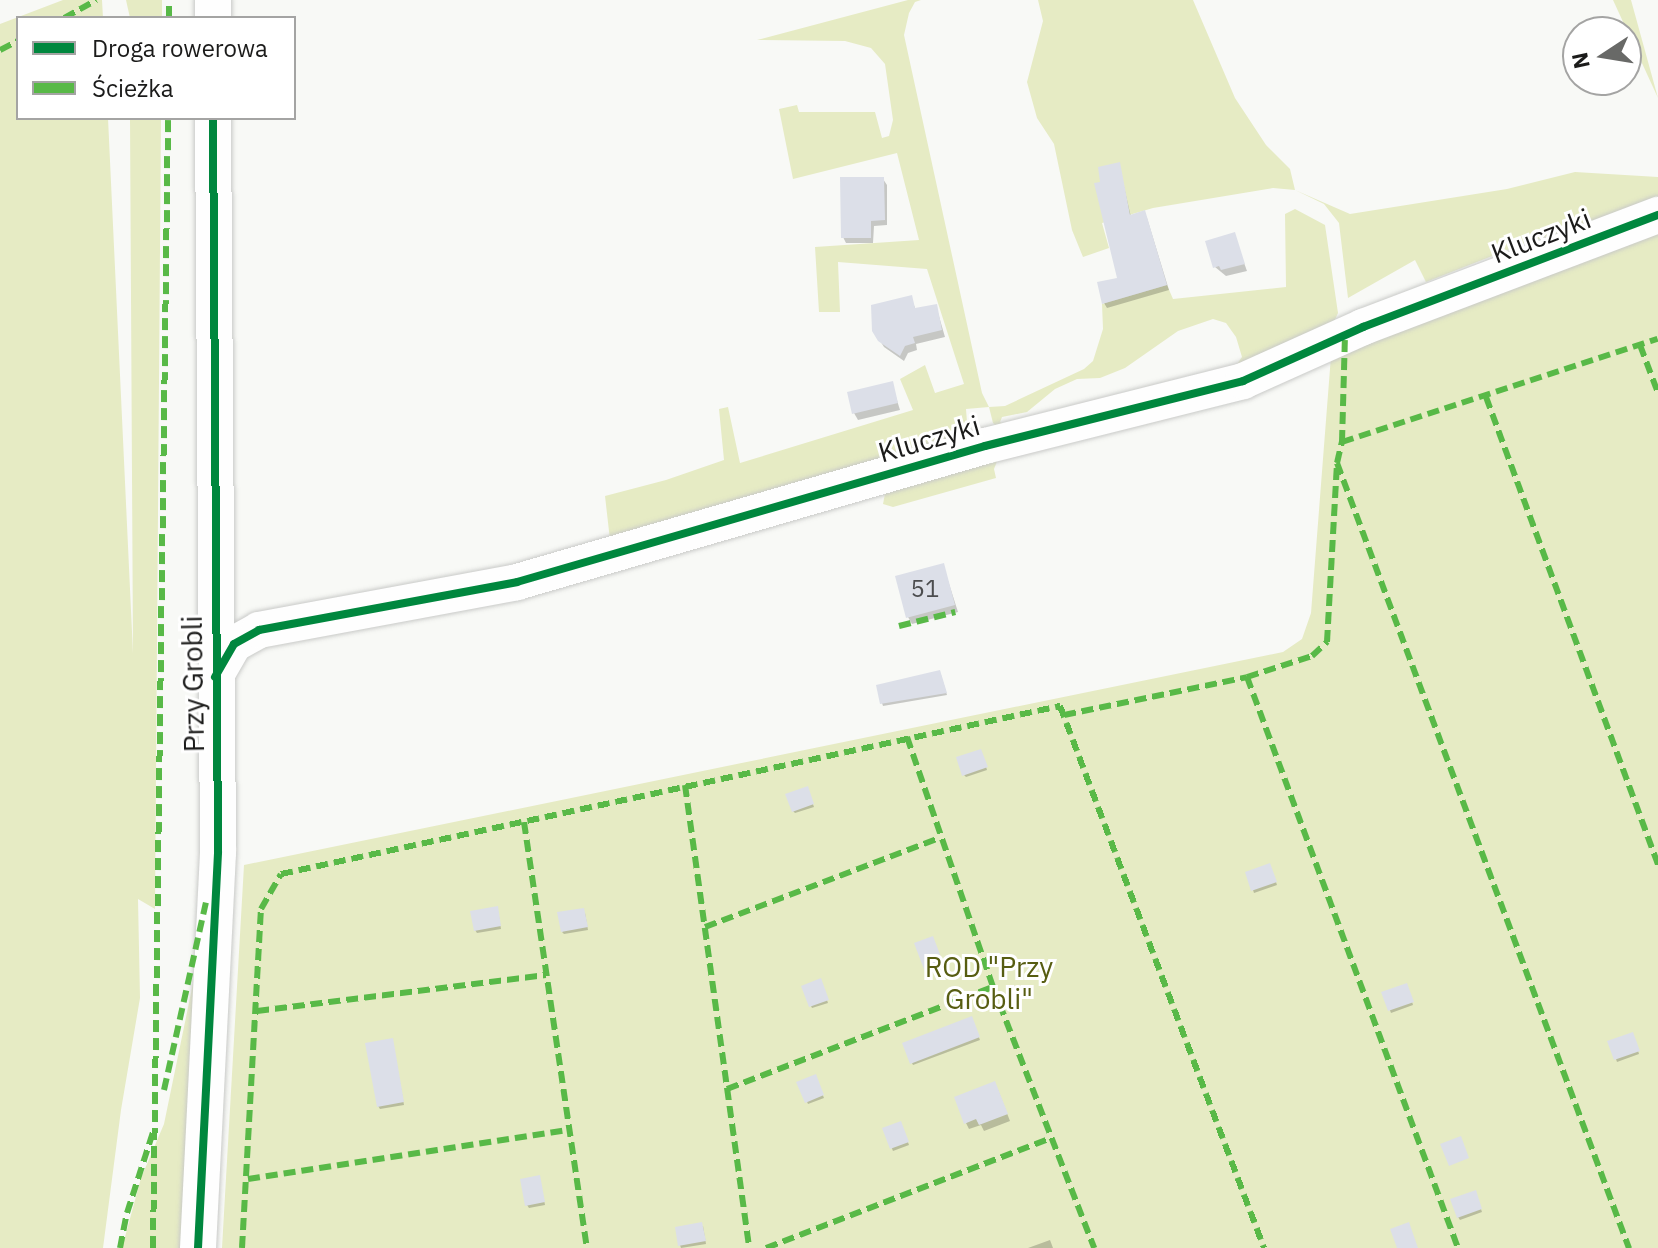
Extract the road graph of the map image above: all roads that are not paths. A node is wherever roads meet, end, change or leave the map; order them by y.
1 (213, 120) edge
2 (1658, 215) edge
3 (214, 569) junction
4 (284, 623) junction
5 (215, 677) junction
6 (198, 1248) edge

1 - 3 street, Przy Grobli
2 - 4 street, Kluczyki
3 - 4 street, Kluczyki
3 - 5 street, Przy Grobli
4 - 5 street, Kluczyki
5 - 6 street, Przy Grobli

